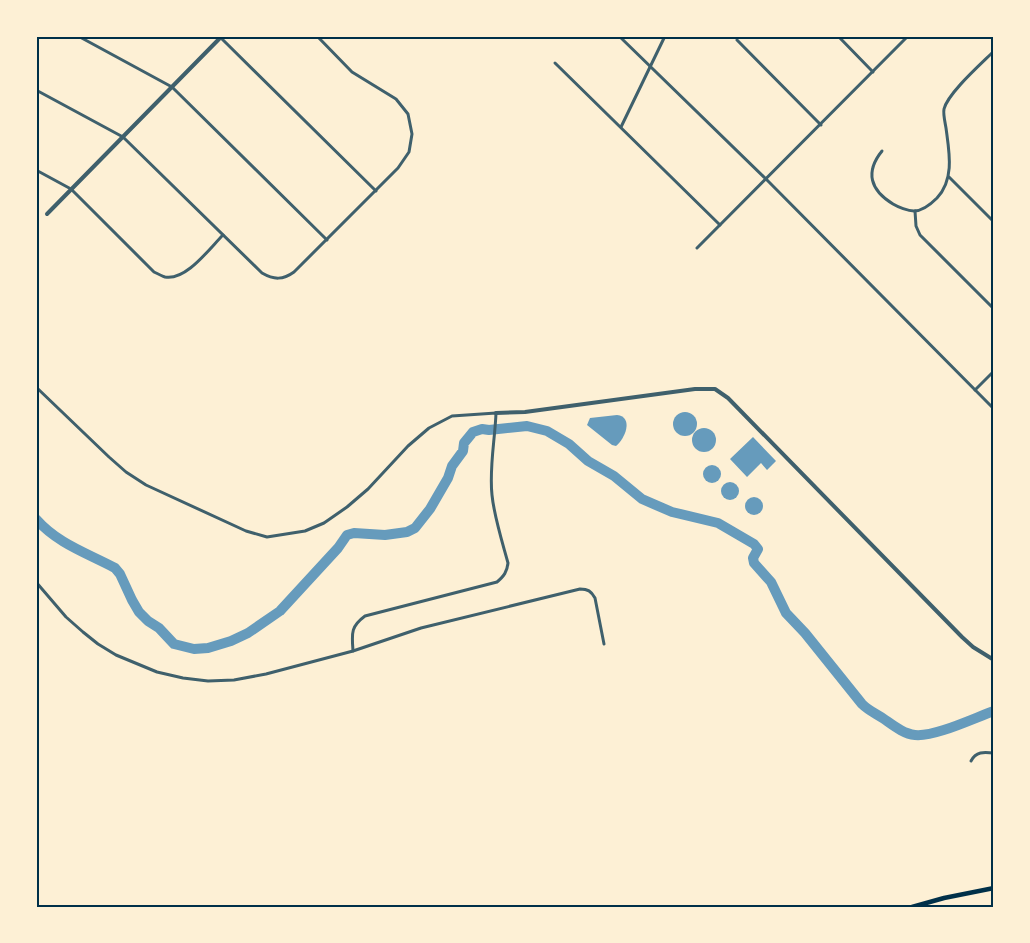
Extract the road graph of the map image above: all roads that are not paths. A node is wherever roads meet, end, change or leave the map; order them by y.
1 (78, 36) edge
2 (317, 36) edge
3 (619, 36) edge
4 (665, 36) edge
5 (838, 36) edge
6 (908, 36) edge
7 (221, 37) edge
8 (737, 40) dead end
9 (994, 51) edge
10 (555, 63) dead end
11 (650, 67) junction
12 (873, 72) junction
13 (172, 87) junction
14 (36, 90) edge
15 (821, 125) junction
16 (621, 127) junction
17 (123, 137) junction
18 (882, 151) dead end
19 (36, 170) edge
20 (949, 177) junction
21 (766, 179) junction
22 (71, 189) junction
23 (376, 191) junction
24 (915, 211) junction
25 (47, 214) dead end
26 (994, 222) edge
27 (720, 225) junction
28 (223, 236) junction
29 (327, 240) junction
30 (697, 248) dead end
31 (994, 309) edge
32 (994, 371) edge
33 (36, 387) edge
34 (975, 390) junction
35 (994, 409) edge
36 (496, 413) junction
37 (36, 582) edge
38 (604, 644) dead end
39 (353, 651) junction
40 (994, 660) edge
41 (994, 753) edge
42 (971, 761) dead end
43 (994, 888) edge
44 (912, 907) edge

1 - 13 street
2 - 23 street
3 - 11 street
4 - 11 street
5 - 12 street
6 - 12 street
7 - 13 street
7 - 23 street
8 - 15 street
9 - 20 street
10 - 16 street
11 - 16 street
11 - 21 street
12 - 15 street
13 - 17 street
13 - 29 street
14 - 17 street
15 - 21 street
16 - 27 street
17 - 22 street
17 - 28 street
18 - 24 street
19 - 22 street
20 - 24 street
20 - 26 street
21 - 27 street
21 - 34 street
22 - 25 street
22 - 28 street
23 - 29 street
24 - 31 street
27 - 30 street
28 - 29 street
32 - 34 street
33 - 36 street
34 - 35 street
36 - 39 street
36 - 40 street
37 - 39 street
38 - 39 street
41 - 42 street
43 - 44 main road

